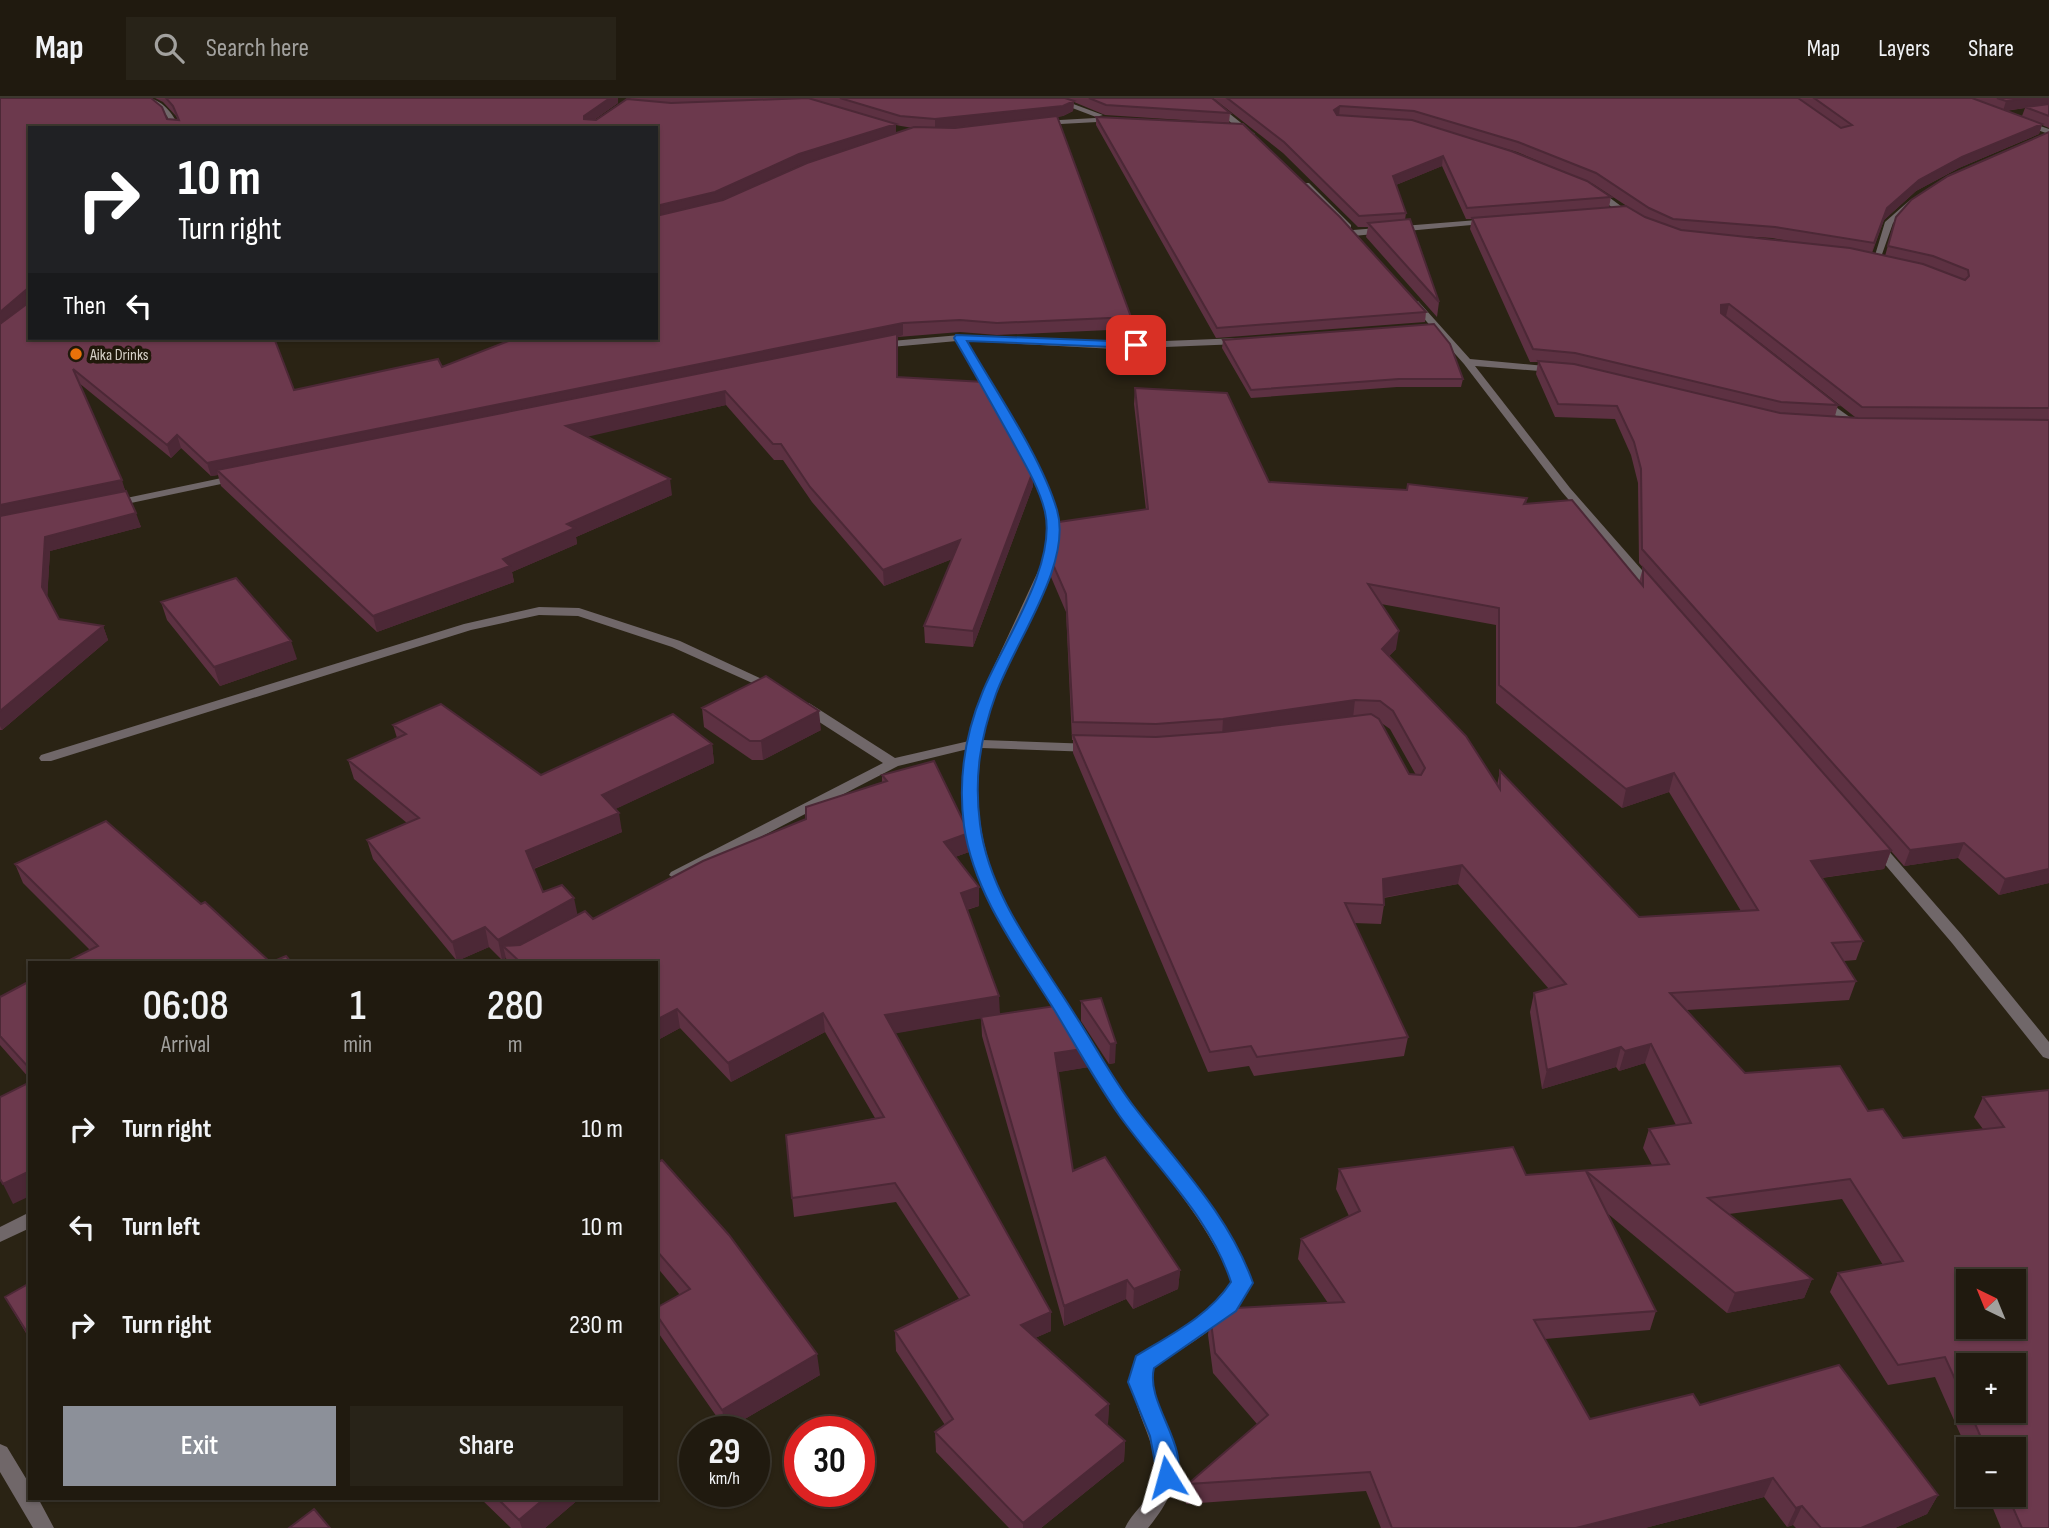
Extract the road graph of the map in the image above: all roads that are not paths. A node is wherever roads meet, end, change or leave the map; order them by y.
1 (149, 98) edge
2 (1050, 98) edge
3 (1206, 98) edge
4 (2027, 112) dead end
5 (1110, 119) junction
6 (1121, 119) edge
7 (1028, 124) edge
8 (175, 126) edge
9 (2049, 133) edge
10 (2039, 139) edge
11 (1264, 147) edge
12 (1294, 174) edge
13 (1588, 188) edge
14 (1923, 197) edge
15 (1624, 212) junction
16 (1610, 213) edge
17 (1499, 220) edge
18 (1642, 223) edge
19 (1863, 258) edge
20 (1876, 260) junction
21 (1887, 263) edge
22 (1409, 296) edge
23 (1434, 326) junction
24 (1420, 328) edge
25 (960, 338) junction
26 (1254, 340) edge
27 (871, 346) edge
28 (1466, 362) junction
29 (1562, 370) edge
30 (1810, 390) edge
31 (1832, 424) edge
32 (1854, 425) junction
33 (1866, 425) edge
34 (251, 475) edge
35 (100, 506) edge
36 (1657, 594) edge
37 (973, 744) junction
38 (1103, 748) edge
39 (46, 758) dead end
40 (892, 763) junction
41 (1866, 835) edge
42 (659, 884) edge
43 (2049, 1053) edge
44 (28, 1220) edge
45 (0, 1235) edge
46 (0, 1454) edge
47 (44, 1528) edge
48 (1135, 1528) edge

1 - 8 street
2 - 5 street
3 - 11 street
4 - 9 street
5 - 6 street
5 - 7 street
9 - 10 street
12 - 17 street
13 - 15 street
14 - 20 street
15 - 16 street
15 - 18 street
19 - 20 street
20 - 21 street
22 - 23 street
23 - 24 street
23 - 28 street
25 - 26 street
25 - 27 street
25 - 37 street
28 - 29 street
28 - 36 street
30 - 32 street
31 - 32 street
32 - 33 street
34 - 35 street
37 - 38 street
37 - 40 street
37 - 48 street
39 - 40 street
40 - 42 street
41 - 43 street
44 - 45 street
46 - 47 street

